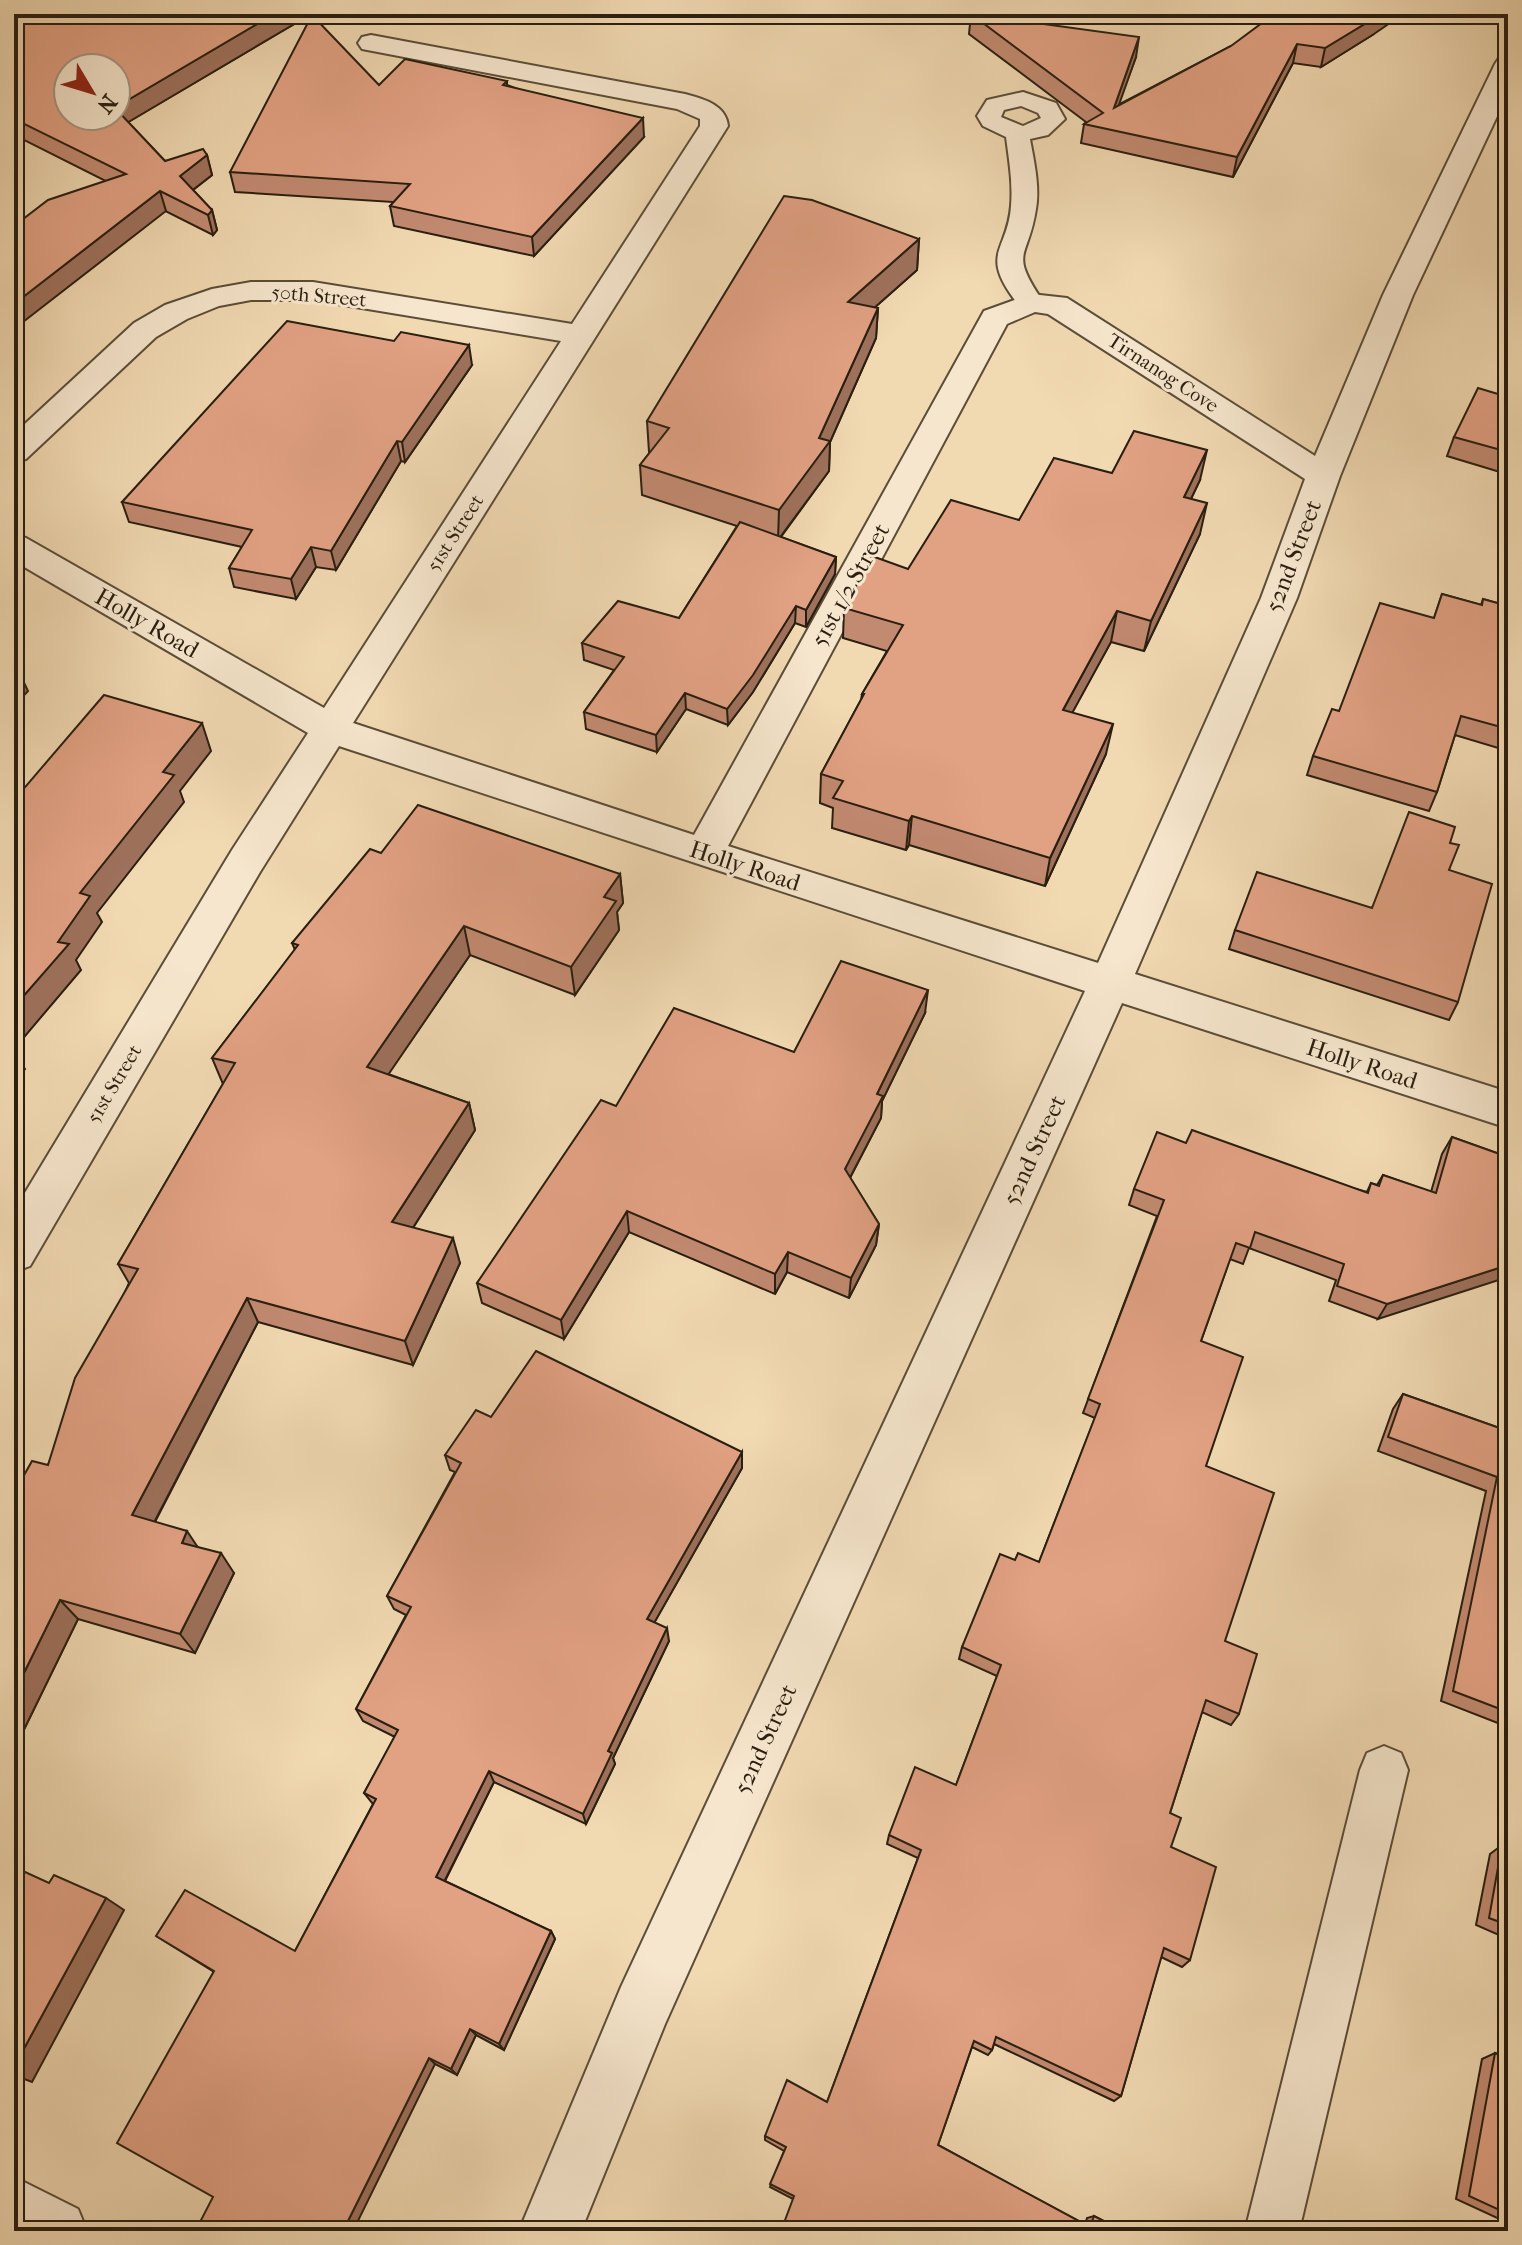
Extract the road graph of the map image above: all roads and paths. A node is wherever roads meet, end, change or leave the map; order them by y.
1 (371, 43) dead end
2 (1508, 64) edge
3 (1017, 132) dead end
4 (1031, 303) junction
5 (581, 335) junction
6 (14, 452) edge
7 (1323, 476) junction
8 (14, 546) edge
9 (330, 729) junction
10 (704, 853) junction
11 (1110, 983) junction
12 (1508, 1110) edge
13 (14, 1252) edge
14 (1384, 1770) dead end
15 (14, 2208) edge
16 (56, 2231) edge
17 (550, 2231) edge
18 (1272, 2231) edge

1 - 5 street, 51st Street
2 - 7 street, 52nd Street
3 - 4 lane
4 - 7 street, Tirnanog Cove
4 - 10 street, 51st 1/2 Street
5 - 6 street, 50th Street
5 - 9 street, 51st Street
7 - 11 street, 52nd Street
8 - 9 street, Holly Road
9 - 10 street, Holly Road
9 - 13 street, 51st Street
10 - 11 street, Holly Road
11 - 12 street, Holly Road
11 - 17 street, 52nd Street
14 - 18 lane
15 - 16 street

